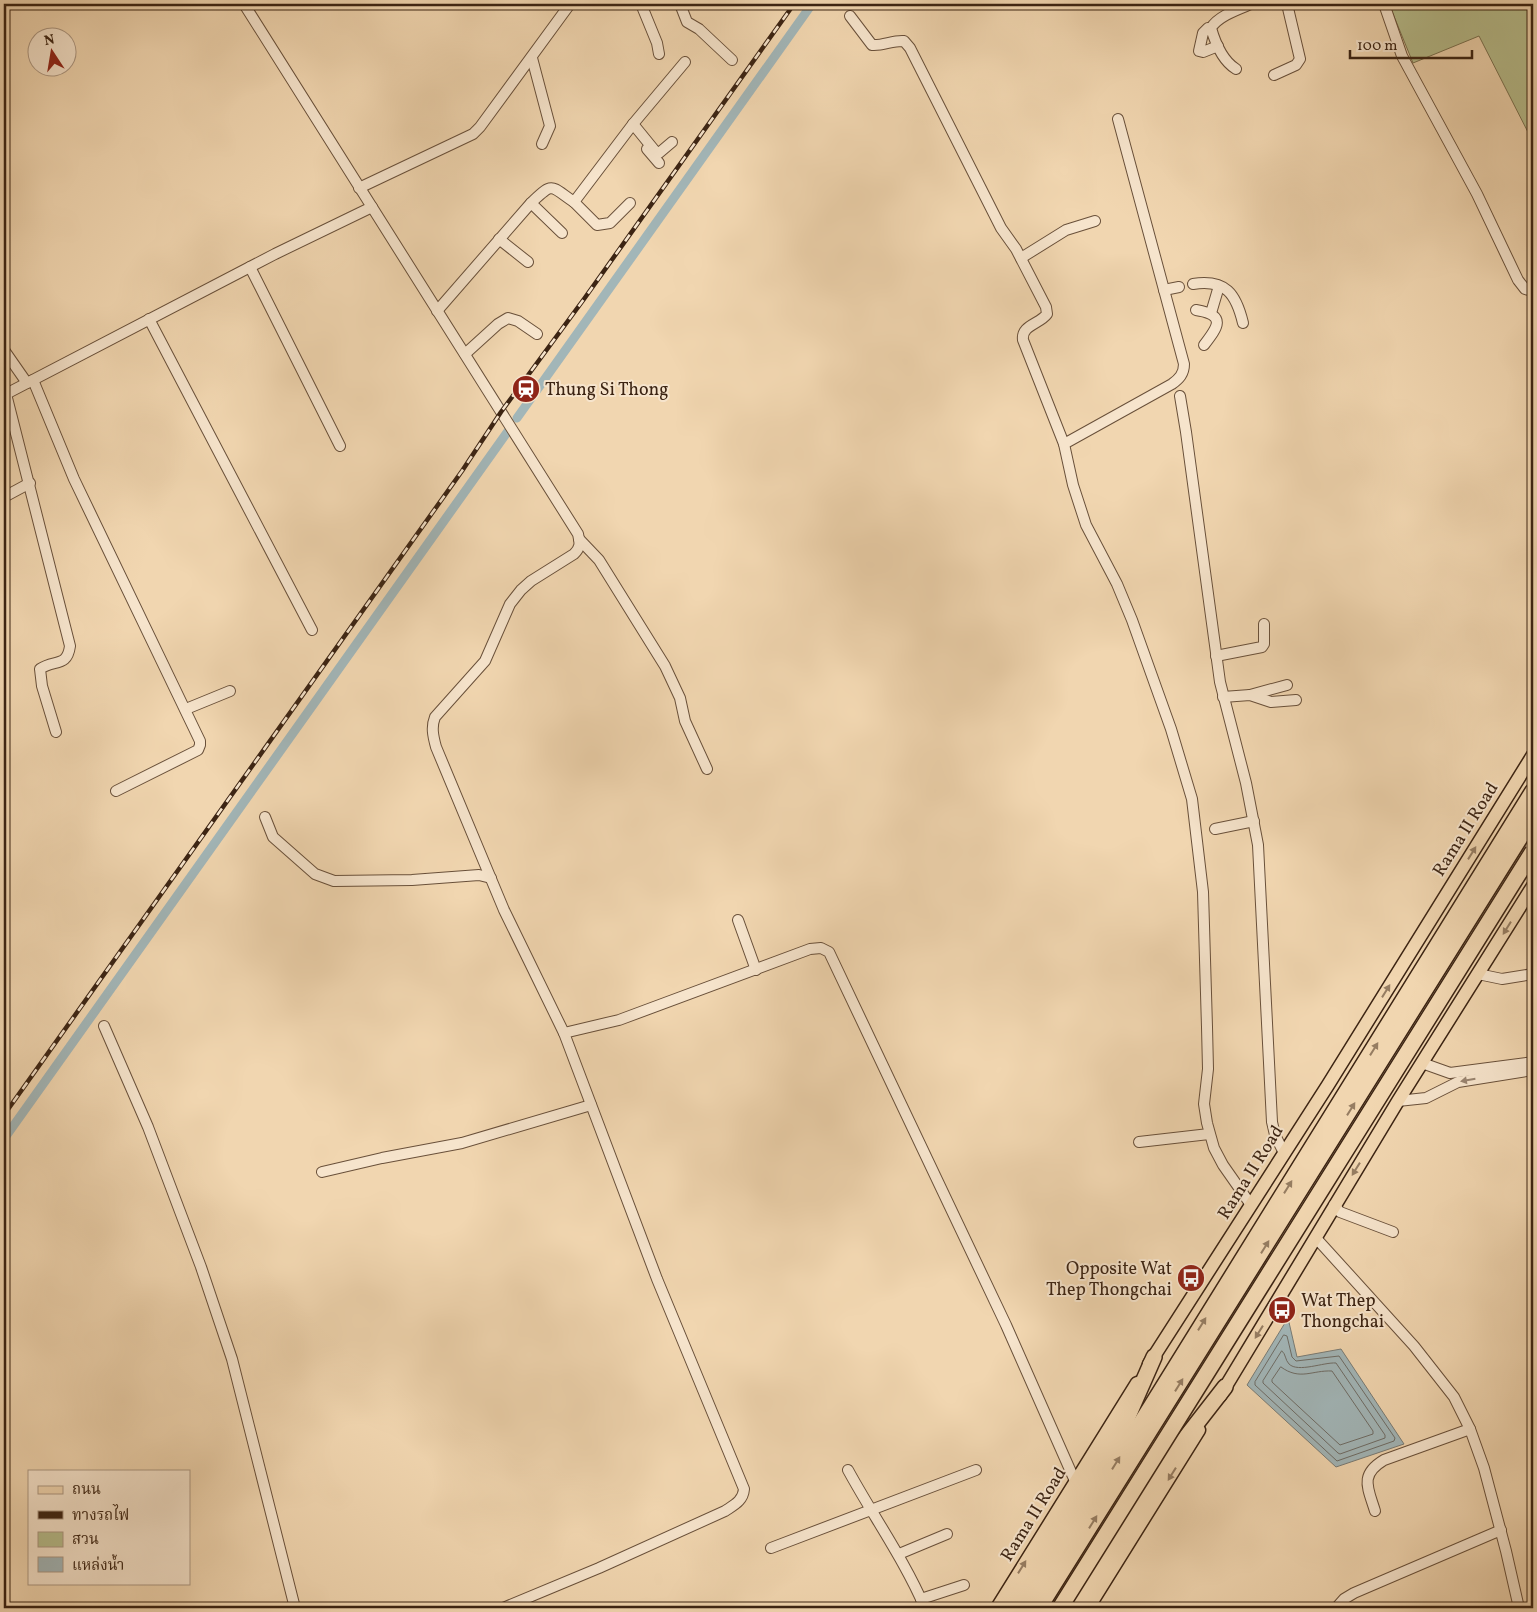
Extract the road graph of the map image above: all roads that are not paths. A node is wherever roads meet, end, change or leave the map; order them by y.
1 (244, 4) edge
2 (570, 4) edge
3 (641, 4) edge
4 (680, 4) edge
5 (1251, 4) edge
6 (1287, 4) edge
7 (1384, 4) edge
8 (850, 16) dead end
9 (1211, 28) junction
10 (1218, 46) junction
11 (659, 54) dead end
12 (532, 58) junction
13 (732, 60) dead end
14 (686, 62) dead end
15 (1236, 69) dead end
16 (1274, 75) dead end
17 (1118, 119) dead end
18 (631, 127) junction
19 (672, 142) dead end
20 (542, 144) dead end
21 (659, 163) dead end
22 (359, 188) junction
23 (574, 202) junction
24 (532, 203) junction
25 (630, 203) dead end
26 (372, 207) junction
27 (1095, 221) dead end
28 (562, 233) dead end
29 (499, 239) junction
30 (1021, 258) junction
31 (528, 262) dead end
32 (250, 267) junction
33 (1193, 284) dead end
34 (1219, 286) junction
35 (1179, 288) dead end
36 (1164, 290) junction
37 (1533, 291) edge
38 (1196, 310) dead end
39 (437, 311) junction
40 (1211, 313) junction
41 (149, 319) junction
42 (1243, 323) dead end
43 (537, 334) dead end
44 (1204, 346) dead end
45 (4, 350) edge
46 (465, 354) junction
47 (30, 382) junction
48 (5, 394) edge
49 (1180, 396) dead end
50 (1064, 444) junction
51 (340, 446) dead end
52 (30, 483) junction
53 (4, 497) edge
54 (579, 539) junction
55 (1264, 624) dead end
56 (312, 630) dead end
57 (1216, 656) junction
58 (1287, 685) dead end
59 (230, 691) dead end
60 (1250, 695) junction
61 (1223, 697) junction
62 (1296, 700) dead end
63 (186, 709) junction
64 (56, 732) dead end
65 (1533, 755) edge
66 (707, 769) dead end
67 (116, 791) dead end
68 (1533, 791) edge
69 (1533, 817) edge
70 (265, 818) dead end
71 (1254, 821) junction
72 (1215, 829) dead end
73 (1533, 850) edge
74 (490, 878) junction
75 (1533, 886) edge
76 (738, 920) dead end
77 (756, 970) junction
78 (1478, 974) junction
79 (1533, 974) edge
80 (104, 1026) dead end
81 (564, 1033) junction
82 (1533, 1062) edge
83 (1422, 1063) junction
84 (1533, 1070) edge
85 (1398, 1101) junction
86 (591, 1104) junction
87 (1209, 1134) junction
88 (1139, 1142) dead end
89 (1284, 1153) junction
90 (322, 1172) dead end
91 (1251, 1205) junction
92 (1334, 1205) junction
93 (1393, 1232) dead end
94 (1316, 1238) junction
95 (1154, 1357) junction
96 (1172, 1371) junction
97 (1196, 1386) junction
98 (1225, 1388) junction
99 (1470, 1429) junction
100 (1122, 1430) junction
101 (1169, 1459) junction
102 (848, 1470) dead end
103 (976, 1470) dead end
104 (1075, 1481) junction
105 (870, 1510) junction
106 (1375, 1511) dead end
107 (1500, 1530) junction
108 (947, 1534) dead end
109 (771, 1548) dead end
110 (899, 1554) junction
111 (964, 1585) dead end
112 (923, 1604) edge
113 (1083, 1604) edge
114 (295, 1608) edge
115 (503, 1608) edge
116 (997, 1608) edge
117 (1010, 1608) edge
118 (1026, 1608) edge
119 (1039, 1608) edge
120 (1058, 1608) edge
121 (1336, 1608) edge
122 (1519, 1608) edge

1 - 22 street
2 - 12 street
3 - 11 street
4 - 13 street
5 - 9 street
6 - 16 street
7 - 37 street
8 - 30 street
9 - 10 street
9 - 10 street
10 - 15 street
12 - 20 street
12 - 22 street
14 - 18 street
17 - 36 street
18 - 19 street
18 - 21 street
18 - 23 street
22 - 26 street
23 - 24 street
23 - 25 street
24 - 28 street
24 - 29 street
26 - 32 street
26 - 39 street
27 - 30 street
29 - 31 street
29 - 39 street
30 - 50 street
32 - 41 street
32 - 51 street
33 - 34 street
34 - 40 street
34 - 42 street
35 - 36 street
36 - 50 street
38 - 40 street
39 - 46 street
40 - 44 street
41 - 47 street
41 - 56 street
43 - 46 street
45 - 47 street
46 - 54 street
47 - 48 street
47 - 63 street
48 - 52 street
49 - 57 street
50 - 87 street
52 - 53 street
52 - 64 street
54 - 66 street
54 - 74 street
55 - 57 street
57 - 61 street
58 - 60 street
59 - 63 street
60 - 61 street
60 - 62 street
61 - 71 street
63 - 67 street
89 -> 65 main road, Rama II Road
96 -> 68 highway
119 -> 69 highway
70 - 74 street
71 - 72 street
71 - 89 street
73 - 97 highway
73 - 120 highway, bridge
74 - 81 street
75 -> 78 main road
76 - 77 street
77 - 81 street
77 - 104 street
78 - 79 street
78 - 83 main road
80 - 114 street
81 - 86 street
82 - 83 street
83 - 85 main road
84 -> 85 street
85 -> 92 main road
86 - 90 street
86 - 115 street
87 - 88 street
87 - 91 street
89 - 91 main road, Rama II Road
91 - 95 main road, Rama II Road
92 - 93 street
92 - 94 main road
94 -> 98 main road
94 - 99 street
95 - 100 highway
95 - 104 main road, Rama II Road
96 - 100 highway
118 -> 96 highway
97 - 101 highway
97 - 120 highway
98 - 101 highway
98 -> 113 main road
99 - 106 street
99 - 107 street
100 - 117 highway
101 - 113 highway
102 - 105 street
103 - 105 street
116 -> 104 main road, Rama II Road
105 - 109 street
105 - 110 street
107 - 121 street
107 - 122 street
108 - 110 street
110 - 112 street
111 - 112 street

